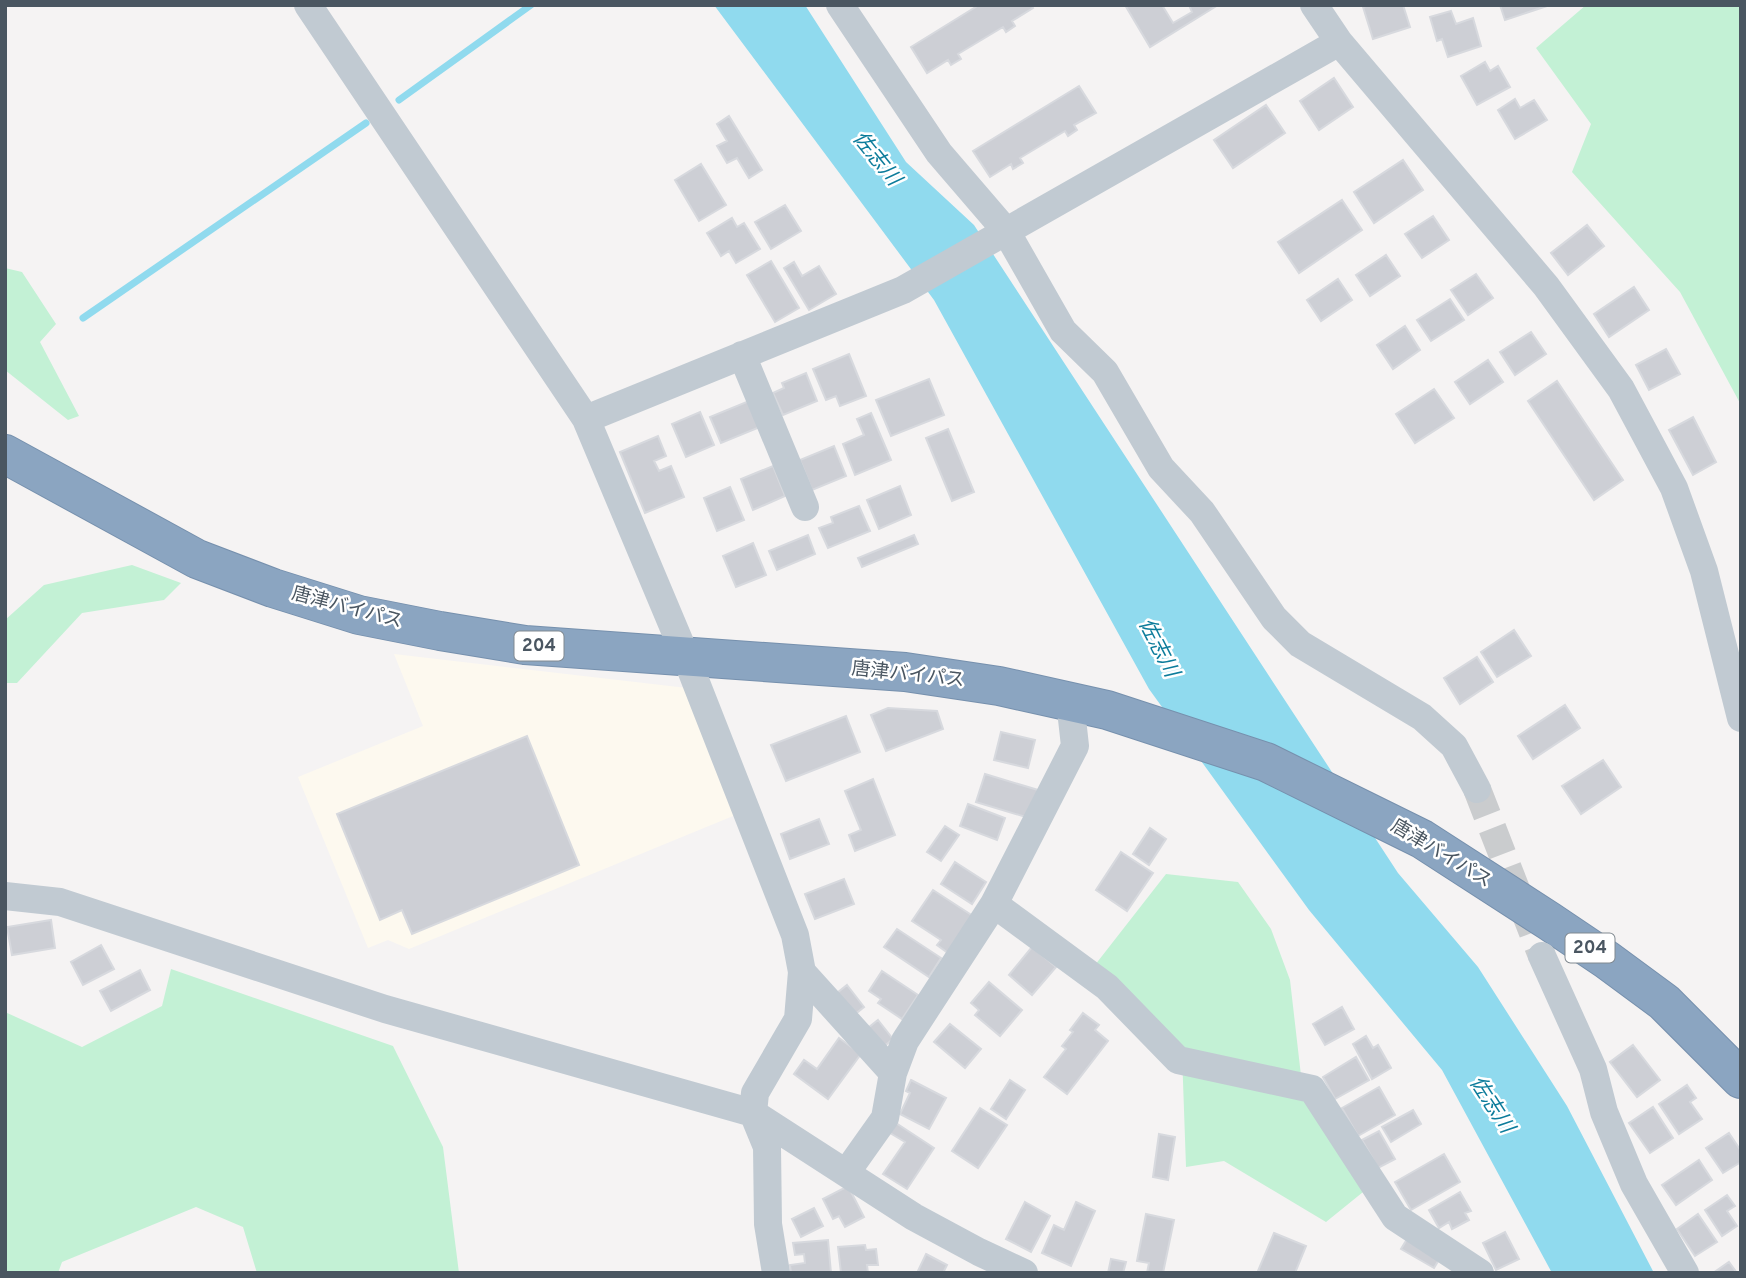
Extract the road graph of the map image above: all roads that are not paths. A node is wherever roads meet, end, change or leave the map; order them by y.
1 (308, 5) edge
2 (840, 5) edge
3 (1318, 6) edge
4 (1339, 41) junction
5 (1006, 231) junction
6 (742, 355) junction
7 (586, 419) junction
8 (9, 464) edge
9 (805, 507) dead end
10 (686, 657) junction
11 (1070, 701) junction
12 (1741, 718) edge
13 (1478, 789) tunnel mouth
14 (5, 896) edge
15 (994, 904) junction
16 (1542, 956) tunnel mouth
17 (802, 972) junction
18 (893, 1073) junction
19 (1741, 1079) edge
20 (753, 1113) junction
21 (846, 1173) junction
22 (975, 1263) edge
23 (776, 1273) edge
24 (1024, 1273) edge
25 (1480, 1273) edge
26 (1685, 1273) edge

1 - 7 street
2 - 5 street
3 - 4 street
4 - 5 street
4 - 12 street
5 - 6 street
5 - 13 street
6 - 7 street
6 - 9 street
7 - 10 street
8 - 10 highway, 唐津バイパス / 204
10 - 11 highway, 唐津バイパス / 204
10 - 17 street
11 - 15 street
11 - 19 highway, 唐津バイパス / 204
14 - 20 street
15 - 18 street
15 - 25 street
16 - 26 street
17 - 18 street
17 - 20 street
18 - 21 street
20 - 21 street
20 - 23 street
21 - 22 street
22 - 24 street

